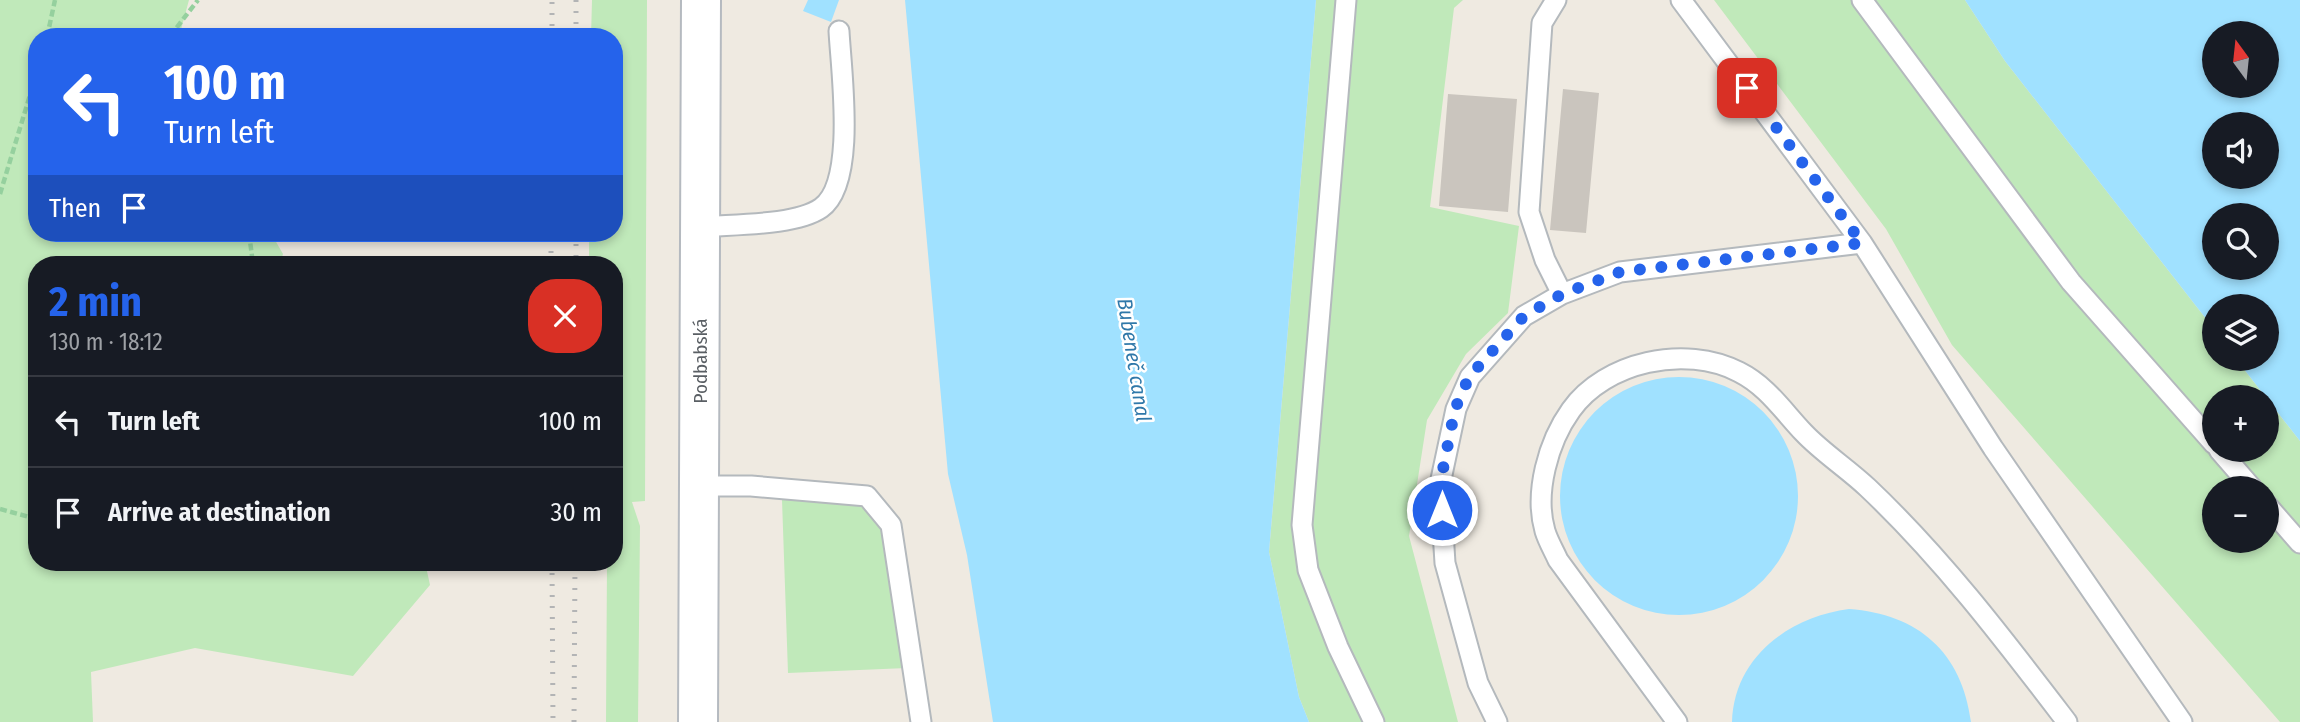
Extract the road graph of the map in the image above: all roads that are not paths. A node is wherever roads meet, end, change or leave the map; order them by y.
1 (701, 0) edge
2 (1346, 0) edge
3 (1556, 0) edge
4 (1681, 0) edge
5 (1862, 0) edge
6 (839, 31) dead end
7 (700, 227) junction
8 (1862, 243) junction
9 (1562, 294) junction
10 (2202, 430) edge
11 (2229, 462) edge
12 (2242, 476) edge
13 (699, 486) junction
14 (2279, 519) edge
15 (2300, 543) edge
16 (698, 722) edge
17 (921, 722) edge
18 (1374, 722) edge
19 (1497, 722) edge
20 (1677, 722) edge
21 (2067, 722) edge
22 (2182, 722) edge

1 - 7 main road, Podbabská
2 - 18 lane
3 - 9 lane
4 - 8 lane
5 - 10 lane
6 - 7 lane
7 - 13 main road, Podbabská
8 - 9 lane
8 - 22 lane
9 - 19 lane
11 - 12 lane
13 - 16 main road, Podbabská
13 - 17 lane
14 - 15 lane
20 - 21 lane

